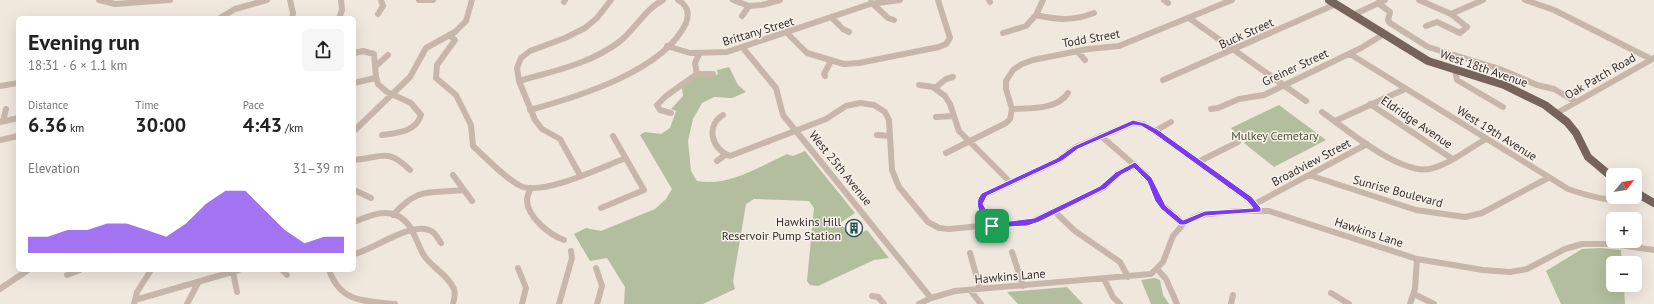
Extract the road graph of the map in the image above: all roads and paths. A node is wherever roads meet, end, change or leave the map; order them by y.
1 (99, 0) edge
2 (148, 0) edge
3 (170, 0) edge
4 (267, 0) edge
5 (290, 0) edge
6 (341, 0) edge
7 (381, 0) edge
8 (419, 0) edge
9 (433, 0) edge
10 (472, 0) edge
11 (611, 0) edge
12 (663, 0) edge
13 (678, 0) edge
14 (733, 0) edge
15 (780, 0) edge
16 (900, 0) edge
17 (938, 0) edge
18 (1042, 0) edge
19 (1232, 0) edge
20 (1329, 0) edge
21 (1385, 0) edge
22 (1420, 0) edge
23 (1483, 0) edge
24 (1525, 0) edge
25 (870, 1) edge
26 (250, 2) edge
27 (1378, 3) junction
28 (1336, 4) junction
29 (748, 6) junction
30 (1094, 13) dead end
31 (378, 14) dead end
32 (1451, 14) junction
33 (1036, 15) junction
34 (1353, 15) junction
35 (223, 16) edge
36 (292, 16) edge
37 (340, 16) edge
38 (742, 16) dead end
39 (831, 17) junction
40 (1189, 18) junction
41 (894, 20) dead end
42 (1426, 26) dead end
43 (849, 32) dead end
44 (787, 33) junction
45 (1002, 33) dead end
46 (1384, 34) junction
47 (449, 35) junction
48 (667, 46) junction
49 (743, 48) junction
50 (1234, 50) junction
51 (1077, 51) junction
52 (356, 53) edge
53 (699, 54) junction
54 (1350, 54) junction
55 (388, 55) dead end
56 (1653, 58) edge
57 (1085, 60) dead end
58 (831, 61) junction
59 (376, 66) junction
60 (1455, 70) junction
61 (697, 74) junction
62 (713, 74) dead end
63 (825, 76) dead end
64 (375, 78) junction
65 (953, 78) dead end
66 (1163, 80) dead end
67 (519, 81) junction
68 (16, 83) edge
69 (356, 83) edge
70 (919, 85) dead end
71 (1283, 85) junction
72 (0, 86) edge
73 (935, 88) junction
74 (1405, 89) junction
75 (1068, 93) dead end
76 (394, 94) junction
77 (1306, 101) dead end
78 (1576, 102) junction
79 (1370, 104) junction
80 (1503, 107) dead end
81 (6, 109) dead end
82 (1012, 109) junction
83 (1211, 109) dead end
84 (530, 110) junction
85 (1322, 112) dead end
86 (671, 113) dead end
87 (1558, 113) junction
88 (723, 115) dead end
89 (953, 116) junction
90 (936, 117) dead end
91 (16, 118) edge
92 (1335, 121) junction
93 (1, 122) edge
94 (1171, 122) dead end
95 (357, 125) edge
96 (796, 131) junction
97 (1155, 131) junction
98 (382, 135) dead end
99 (877, 135) dead end
100 (16, 136) edge
101 (613, 136) dead end
102 (890, 136) junction
103 (1102, 136) junction
104 (1486, 139) junction
105 (0, 140) edge
106 (969, 141) junction
107 (1238, 142) dead end
108 (1367, 144) junction
109 (946, 152) dead end
110 (725, 155) junction
111 (626, 158) junction
112 (1451, 158) junction
113 (356, 160) edge
114 (718, 161) dead end
115 (1198, 162) junction
116 (1135, 165) junction
117 (410, 170) dead end
118 (1606, 172) edge
119 (452, 175) dead end
120 (580, 175) junction
121 (1308, 176) junction
122 (1548, 178) junction
123 (1010, 182) junction
124 (531, 188) junction
125 (464, 190) junction
126 (356, 191) edge
127 (1644, 197) joint
128 (371, 198) dead end
129 (472, 201) dead end
130 (1654, 203) edge
131 (1257, 207) junction
132 (601, 208) dead end
133 (1054, 211) junction
134 (393, 215) junction
135 (356, 221) edge
136 (1183, 223) junction
137 (992, 226) junction
138 (411, 230) junction
139 (564, 240) dead end
140 (441, 243) dead end
141 (1654, 250) edge
142 (571, 251) dead end
143 (1012, 252) dead end
144 (970, 253) dead end
145 (356, 254) edge
146 (1417, 259) junction
147 (518, 268) dead end
148 (596, 268) dead end
149 (1158, 270) junction
150 (25, 272) edge
151 (75, 272) edge
152 (148, 272) edge
153 (233, 272) edge
154 (236, 272) edge
155 (330, 272) edge
156 (67, 275) dead end
157 (1128, 277) junction
158 (1104, 279) junction
159 (198, 283) junction
160 (1023, 286) junction
161 (0, 289) edge
162 (970, 290) junction
163 (980, 290) junction
164 (237, 292) dead end
165 (1331, 293) dead end
166 (1414, 294) junction
167 (1233, 295) dead end
168 (872, 296) dead end
169 (932, 298) junction
170 (135, 302) edge
171 (187, 304) edge
172 (395, 304) edge
173 (454, 304) edge
174 (522, 304) edge
175 (559, 304) edge
176 (597, 304) edge
177 (884, 304) edge
178 (919, 304) edge
179 (981, 304) edge
180 (1120, 304) edge
181 (1177, 304) edge
182 (1231, 304) edge
183 (1349, 304) edge
184 (1410, 304) edge
185 (1434, 304) edge

1 - 2 street
2 - 3 street
4 - 26 street
5 - 36 street
6 - 37 street
7 - 31 street
8 - 9 street
10 - 47 street
11 - 67 street
12 - 67 street
13 - 48 street
14 - 29 street
15 - 29 street
16 - 25 street, Brittany Street
17 - 58 street
18 - 33 street
19 - 40 street, Todd Street
20 - 28 main road, West 18th Avenue
21 - 27 street
22 - 32 street
23 - 32 street
24 - 56 street
25 - 39 street, Brittany Street
25 - 41 street
26 - 35 street
27 - 34 street
27 - 78 street
28 - 34 main road, West 18th Avenue
28 - 50 street, Buck Street
29 - 38 street
30 - 33 street
32 - 42 street
33 - 45 street
34 - 46 main road, West 18th Avenue
39 - 43 street
39 - 44 street, Brittany Street
40 - 50 street
40 - 51 street, Todd Street
44 - 49 street, Brittany Street
44 - 58 street
46 - 54 street, Greiner Street
46 - 60 main road, West 18th Avenue
47 - 76 street
47 - 124 street
48 - 53 street, Brittany Street
48 - 84 street
49 - 53 street, Brittany Street
49 - 96 street, West 25th Avenue
50 - 66 street, Buck Street
50 - 71 street
51 - 57 street
51 - 82 street, Todd Street
52 - 59 street
53 - 61 street
54 - 71 street, Greiner Street
54 - 74 street, West 19th Avenue
55 - 59 street
56 - 78 street, Oak Patch Road
58 - 63 street
59 - 64 street
60 - 80 street
60 - 87 main road, West 18th Avenue
61 - 62 street
61 - 86 street
64 - 69 street
64 - 76 street
65 - 73 street
67 - 84 street
68 - 72 street
70 - 73 street
71 - 77 street
71 - 83 street, Greiner Street
73 - 89 street
74 - 79 street
74 - 104 street, West 19th Avenue
75 - 82 street
76 - 95 street
76 - 98 street
78 - 87 street, Oak Patch Road
79 - 92 street
79 - 112 street, Eldridge Avenue
81 - 93 street
82 - 106 street
84 - 120 street
85 - 92 street
87 - 118 main road, West 18th Avenue
88 - 110 street
89 - 90 street
89 - 106 street
91 - 93 street
92 - 108 street
94 - 97 street
96 - 102 street
96 - 110 street
96 - 169 street, West 25th Avenue
97 - 103 street
97 - 115 street
99 - 102 street
100 - 105 street
101 - 111 street
102 - 137 street
103 - 116 street
103 - 123 street
104 - 112 street, Broadview Street
104 - 122 street, West 19th Avenue
106 - 109 street
106 - 123 street
107 - 115 street
108 - 112 street, Broadview Street
108 - 121 street, Broadview Street
110 - 114 street
111 - 120 street
111 - 132 street
113 - 117 street
115 - 131 street
116 - 133 street
116 - 136 street
119 - 125 street
120 - 124 street
121 - 122 street, Sunrise Boulevard
121 - 131 street, Broadview Street
122 - 127 street, West 19th Avenue
123 - 137 street
124 - 139 street
125 - 129 street
125 - 134 street
126 - 128 street
127 - 130 main road
131 - 136 street, Hawkins Lane
131 - 146 street, Hawkins Lane
133 - 137 street
133 - 157 street
134 - 135 street
134 - 138 street
136 - 149 street
138 - 140 street
138 - 145 street
138 - 173 street
141 - 146 street, Hawkins Lane
142 - 175 street
143 - 160 street
144 - 163 street
146 - 166 street
147 - 174 street
148 - 176 street
149 - 157 street, Hawkins Lane
149 - 181 street
150 - 161 street
151 - 156 street
152 - 170 street
153 - 159 street
154 - 164 street
155 - 172 street
157 - 158 street, Hawkins Lane
158 - 160 street, Hawkins Lane
158 - 180 street
159 - 170 street
159 - 171 street
160 - 163 street, Hawkins Lane
162 - 163 street, Hawkins Lane
162 - 169 street, Hawkins Lane
162 - 179 street
165 - 183 street
166 - 184 street
166 - 185 street
167 - 182 street
168 - 177 street
169 - 178 street, Hawkins Lane

